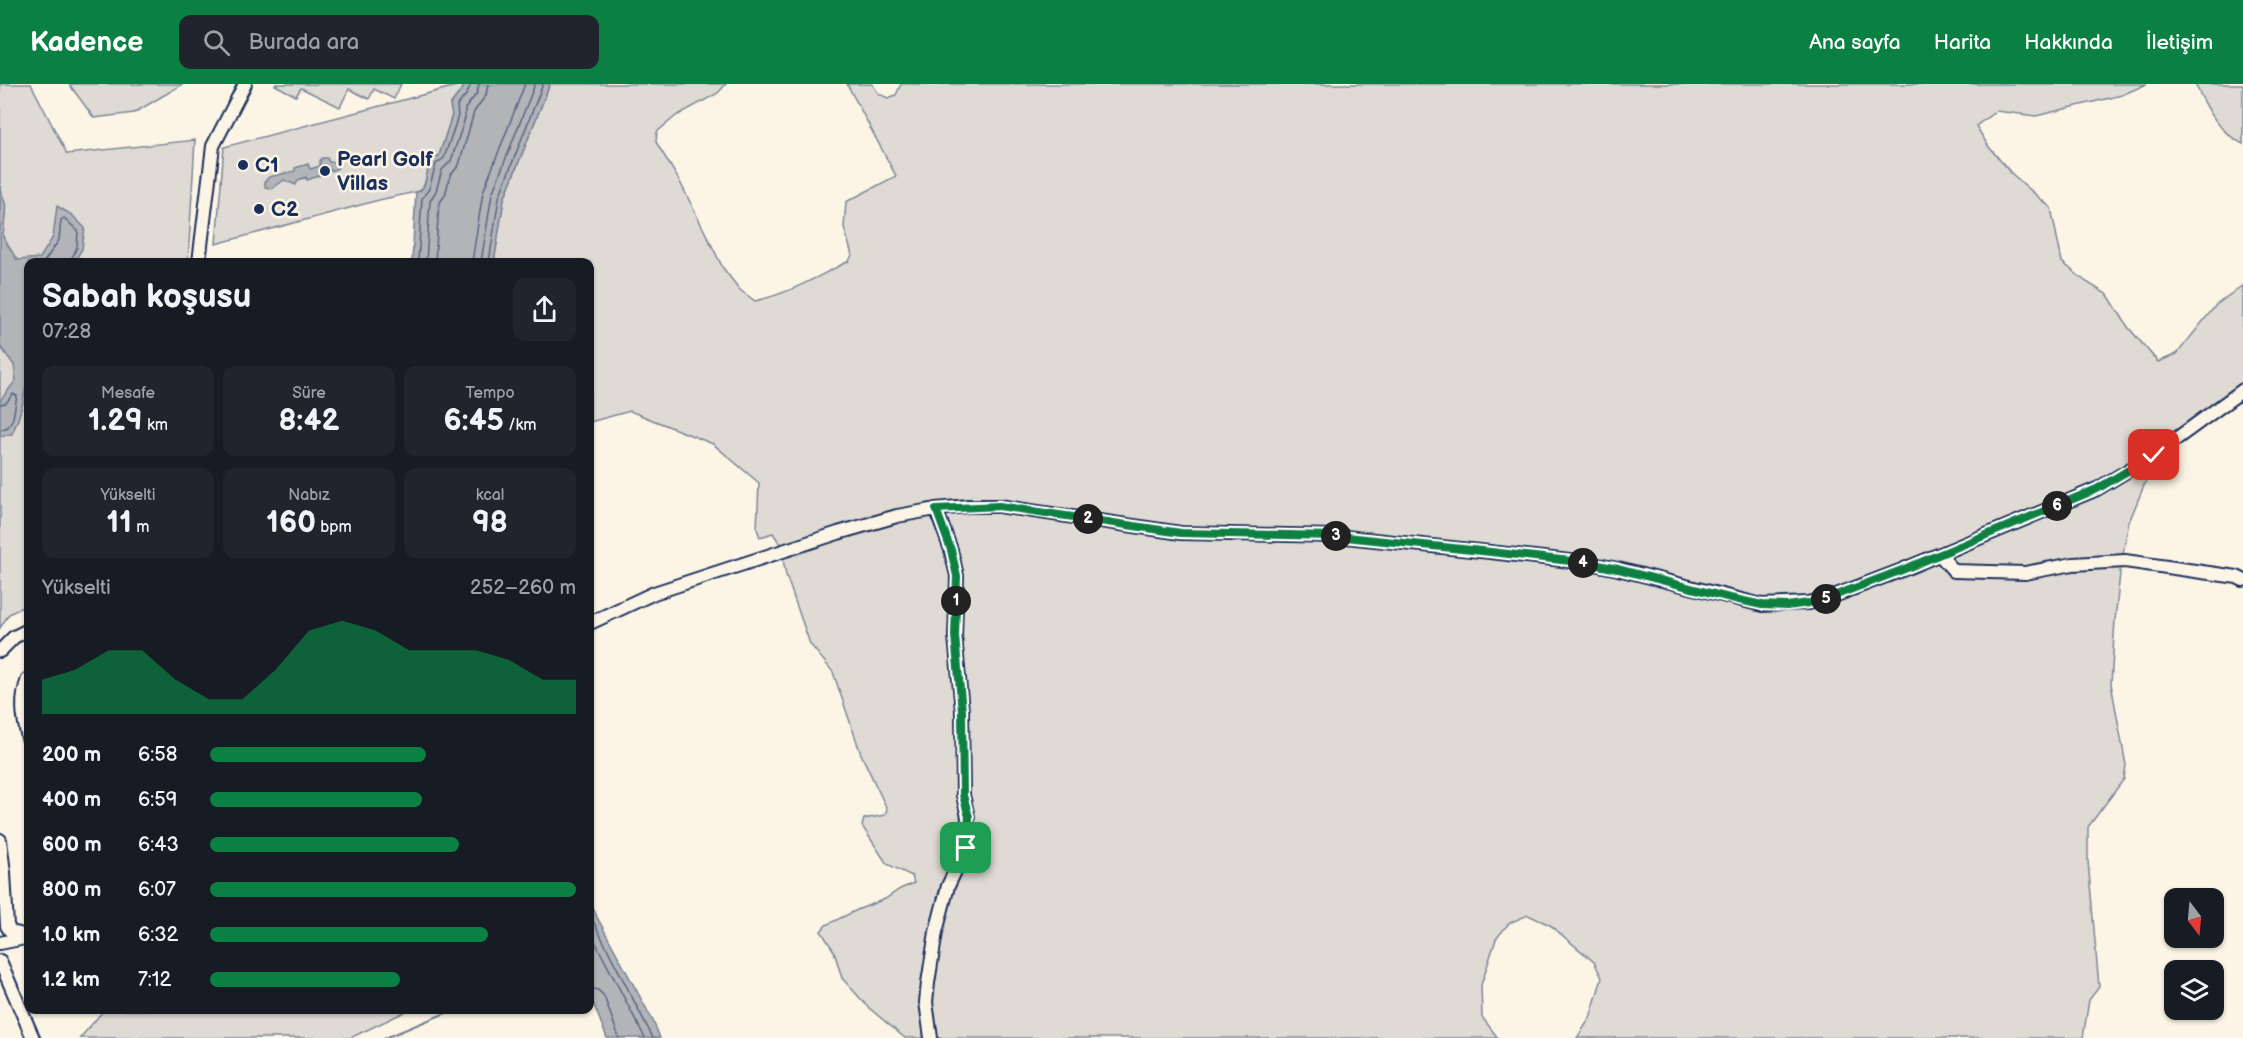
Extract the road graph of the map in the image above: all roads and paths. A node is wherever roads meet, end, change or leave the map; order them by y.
1 (245, 84) edge
2 (199, 258) edge
3 (2243, 390) edge
4 (936, 509) junction
5 (1940, 555) junction
6 (2243, 580) edge
7 (594, 622) edge
8 (24, 632) edge
9 (0, 651) edge
10 (24, 689) edge
11 (24, 721) edge
12 (0, 840) edge
13 (4, 873) junction
14 (0, 889) edge
15 (7, 926) junction
16 (24, 936) edge
17 (24, 938) edge
18 (1, 943) edge
19 (0, 962) edge
20 (33, 1038) edge
21 (931, 1038) edge

1 - 2 street
3 - 5 street
4 - 5 street
4 - 7 street
4 - 21 street
5 - 6 street
8 - 9 street
10 - 11 street
12 - 13 street
13 - 14 street
13 - 15 street
15 - 16 street
15 - 18 street
17 - 18 street
18 - 19 street
19 - 20 street

